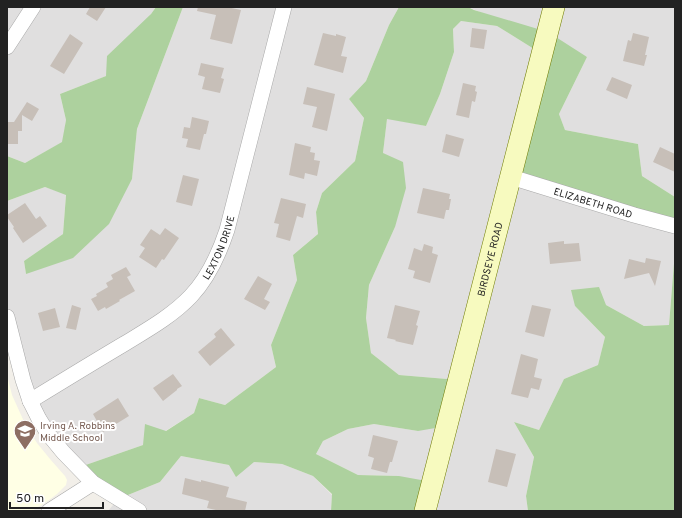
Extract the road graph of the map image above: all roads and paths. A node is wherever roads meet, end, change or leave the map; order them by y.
1 (33, 7) edge
2 (284, 7) edge
3 (554, 7) edge
4 (7, 47) edge
5 (511, 177) junction
6 (675, 226) edge
7 (7, 317) edge
8 (30, 401) junction
9 (93, 483) junction
10 (49, 511) edge
11 (139, 511) edge
12 (425, 511) edge

1 - 4 street
2 - 8 street, LEXTON DRIVE
3 - 5 main road, BIRDSEYE ROAD
5 - 6 street, ELIZABETH ROAD
5 - 12 main road, BIRDSEYE ROAD
7 - 8 street
8 - 9 street
9 - 10 street
9 - 11 street

